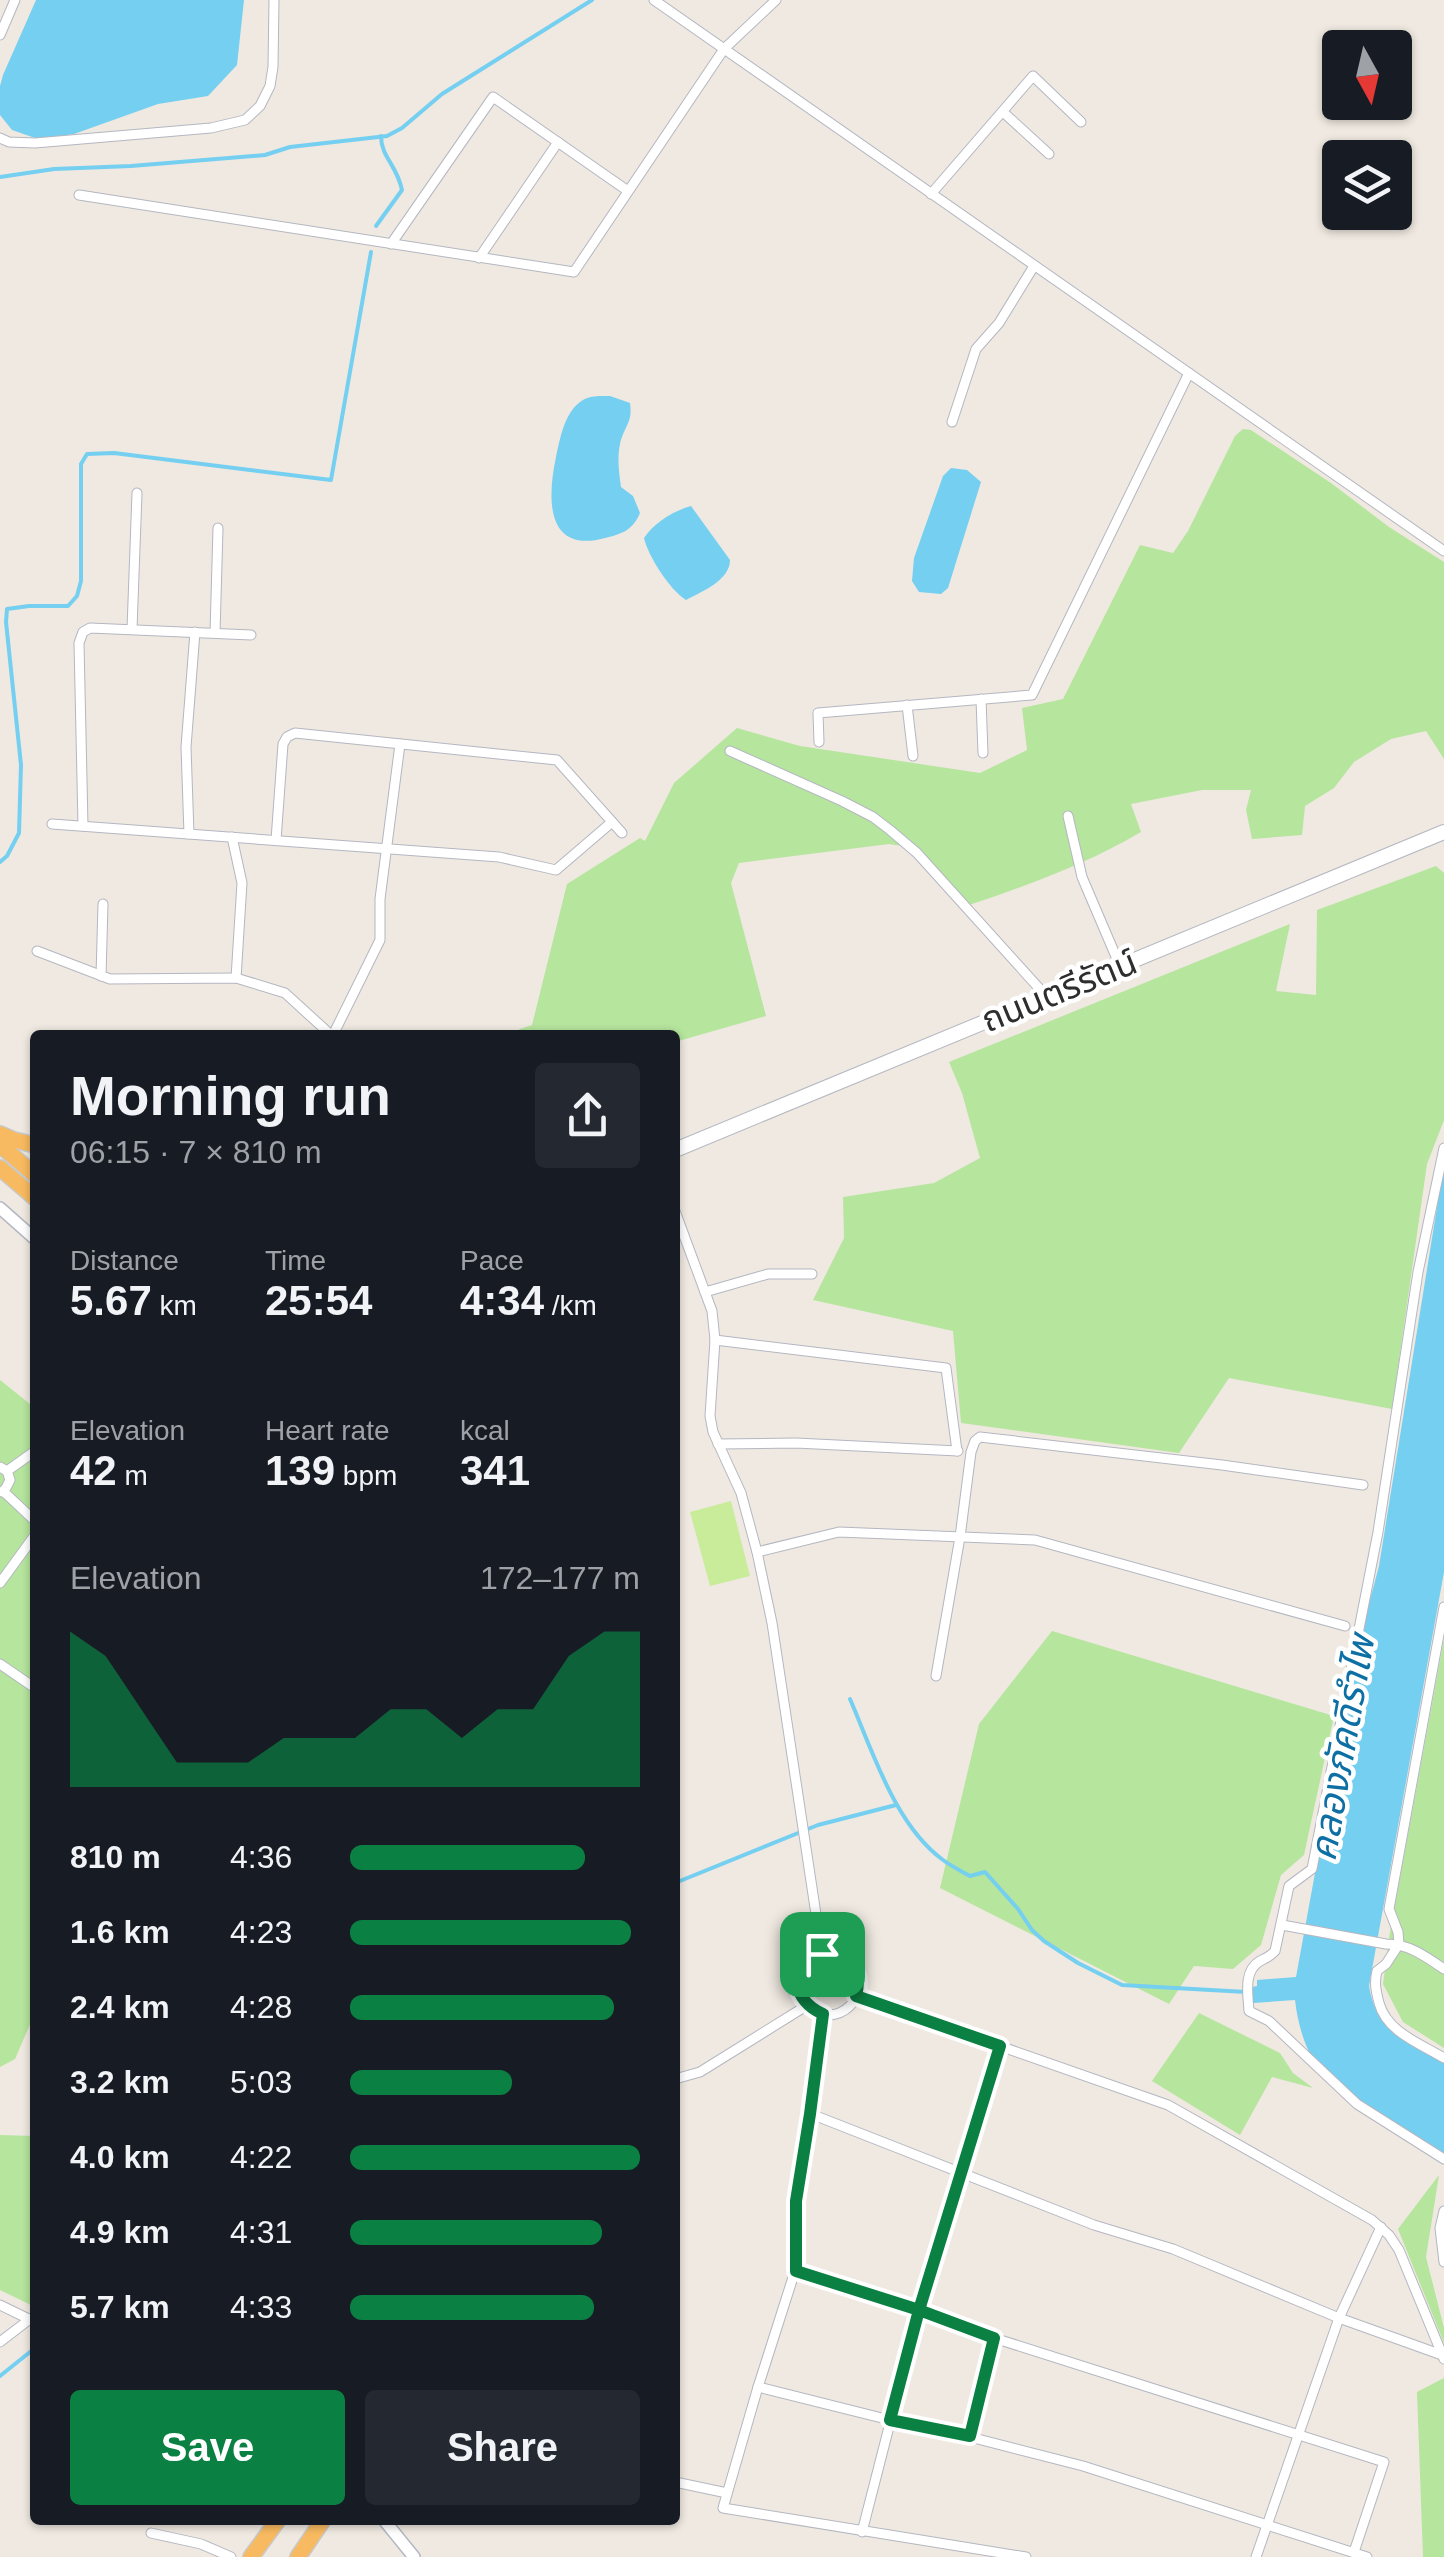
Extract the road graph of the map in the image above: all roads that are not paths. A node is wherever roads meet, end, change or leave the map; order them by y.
1 (14, 0) edge
2 (274, 0) edge
3 (654, 0) edge
4 (776, 0) edge
5 (0, 35) edge
6 (724, 48) junction
7 (1002, 112) junction
8 (1081, 122) dead end
9 (0, 138) edge
10 (558, 142) junction
11 (1049, 154) dead end
12 (628, 191) junction
13 (931, 194) junction
14 (79, 195) dead end
15 (390, 244) junction
16 (480, 258) junction
17 (1034, 266) junction
18 (1189, 373) junction
19 (952, 422) dead end
20 (137, 492) dead end
21 (218, 528) dead end
22 (1444, 551) edge
23 (132, 629) junction
24 (195, 632) junction
25 (216, 633) junction
26 (252, 635) dead end
27 (980, 699) junction
28 (908, 706) junction
29 (819, 742) dead end
30 (400, 744) junction
31 (730, 752) dead end
32 (984, 752) dead end
33 (913, 756) dead end
34 (1068, 816) dead end
35 (612, 822) junction
36 (52, 824) dead end
37 (83, 826) junction
38 (1444, 832) edge
39 (622, 833) dead end
40 (188, 834) junction
41 (232, 837) junction
42 (276, 840) junction
43 (387, 848) junction
44 (103, 904) dead end
45 (37, 950) dead end
46 (1120, 966) junction
47 (102, 976) junction
48 (236, 978) junction
49 (1046, 996) junction
50 (326, 1030) edge
51 (335, 1030) edge
52 (0, 1134) edge
53 (30, 1144) edge
54 (0, 1145) edge
55 (680, 1148) edge
56 (1444, 1148) edge
57 (30, 1171) edge
58 (2, 1173) edge
59 (30, 1190) edge
60 (0, 1208) edge
61 (680, 1224) edge
62 (30, 1235) edge
63 (812, 1274) dead end
64 (705, 1292) junction
65 (716, 1340) junction
66 (718, 1444) junction
67 (957, 1451) junction
68 (971, 1452) junction
69 (30, 1454) edge
70 (3, 1469) edge
71 (1363, 1485) dead end
72 (2, 1492) edge
73 (30, 1517) edge
74 (960, 1537) junction
75 (30, 1542) edge
76 (758, 1552) junction
77 (0, 1583) edge
78 (1444, 1606) edge
79 (1345, 1626) dead end
80 (0, 1664) edge
81 (936, 1676) dead end
82 (30, 1685) edge
83 (1282, 1924) junction
84 (1399, 1944) junction
85 (822, 1954) junction
86 (1444, 1969) edge
87 (856, 1996) junction
88 (806, 2006) junction
89 (823, 2014) junction
90 (1000, 2046) junction
91 (1444, 2058) edge
92 (680, 2078) edge
93 (810, 2114) junction
94 (1444, 2158) edge
95 (962, 2173) junction
96 (1444, 2211) edge
97 (1380, 2226) junction
98 (1444, 2262) edge
99 (796, 2271) junction
100 (0, 2305) edge
101 (919, 2310) junction
102 (1339, 2318) junction
103 (30, 2319) edge
104 (30, 2321) edge
105 (994, 2338) junction
106 (0, 2342) edge
107 (1443, 2357) edge
108 (758, 2387) junction
109 (890, 2420) junction
110 (1299, 2433) junction
111 (970, 2436) junction
112 (680, 2483) edge
113 (727, 2493) junction
114 (274, 2525) edge
115 (320, 2525) edge
116 (388, 2525) edge
117 (1266, 2526) junction
118 (862, 2532) junction
119 (150, 2533) dead end
120 (1354, 2552) junction
121 (231, 2557) edge
122 (251, 2557) edge
123 (298, 2557) edge
124 (414, 2557) edge
125 (1026, 2557) edge
126 (1256, 2557) edge
127 (1366, 2557) edge

1 - 5 street
2 - 9 street
3 - 6 street
4 - 6 street
6 - 12 street
6 - 13 street
7 - 8 street
7 - 11 street
7 - 13 street
10 - 12 street
10 - 15 street
10 - 16 street
12 - 16 street
13 - 17 street
14 - 15 street
15 - 16 street
17 - 18 street
17 - 19 street
18 - 22 street
18 - 27 street
20 - 23 street
21 - 25 street
23 - 24 street
23 - 37 street
24 - 25 street
24 - 40 street
25 - 26 street
27 - 28 street
27 - 32 street
28 - 29 street
28 - 33 street
30 - 35 street
30 - 42 street
30 - 43 street
31 - 49 street
34 - 46 street
35 - 39 street
35 - 43 street
36 - 37 street
37 - 40 street
38 - 46 main road, ถนนตรีรัตน์
40 - 41 street
41 - 42 street
41 - 48 street
42 - 43 street
43 - 51 street
44 - 47 street
45 - 47 street
46 - 49 main road, ถนนตรีรัตน์
47 - 48 street
48 - 50 street
49 - 55 main road, ถนนตรีรัตน์
52 - 53 highway
54 - 57 highway
56 - 83 street
58 - 59 highway
60 - 62 street
61 - 64 street
63 - 64 street
64 - 65 street
65 - 66 street
65 - 67 street
66 - 67 street
66 - 76 street
67 - 68 street
68 - 71 street
68 - 74 street
69 - 70 street
70 - 72 street
72 - 73 street
74 - 76 street
74 - 79 street
74 - 81 street
75 - 77 street
76 - 85 street
78 - 84 street
80 - 82 street
83 - 84 street
83 - 94 street
84 - 86 street
84 - 91 street
85 - 87 street
85 - 88 street
87 - 89 street
87 - 90 street
88 - 89 street
88 - 92 street
89 - 93 street
90 - 95 street
90 - 97 street
93 - 95 street
93 - 99 street
95 - 101 street
95 - 102 street
96 - 98 street
97 - 102 street
97 - 107 street
99 - 101 street
99 - 108 street
100 - 103 street
101 - 105 street
101 - 109 street
102 - 107 street
102 - 110 street
104 - 106 street
105 - 110 street
105 - 111 street
108 - 109 street
108 - 113 street
109 - 111 street
109 - 118 street
110 - 117 street
110 - 120 street
111 - 117 street
112 - 113 street
113 - 118 street
114 - 122 highway
115 - 123 highway
116 - 124 street
117 - 120 street
117 - 126 street
118 - 125 street
119 - 121 street
120 - 127 street

